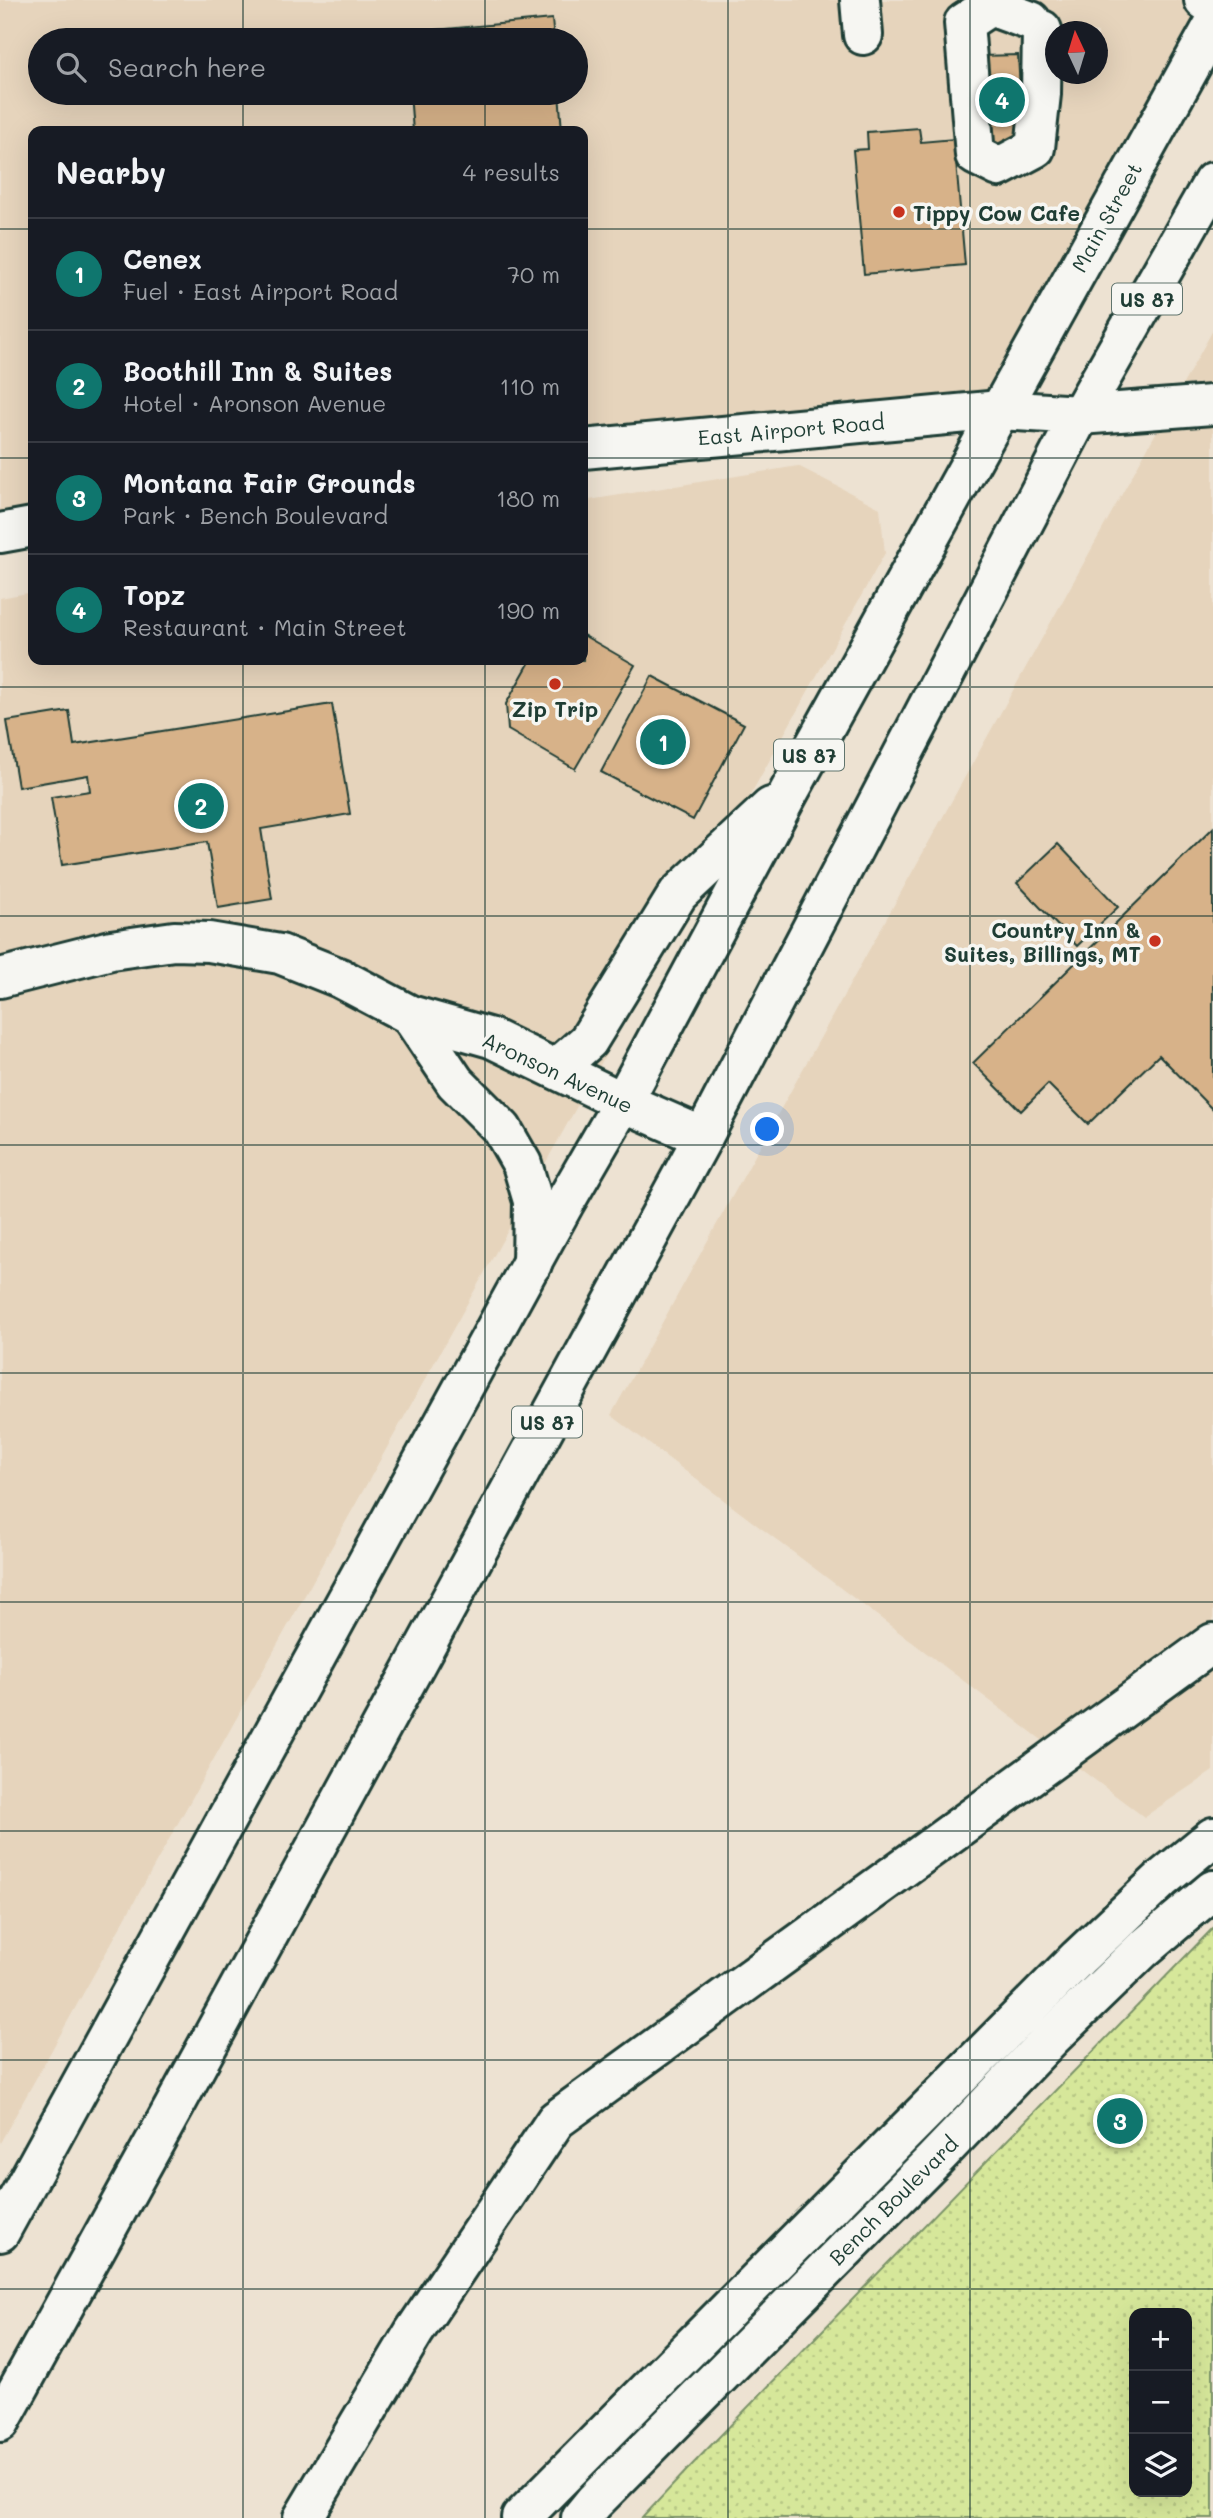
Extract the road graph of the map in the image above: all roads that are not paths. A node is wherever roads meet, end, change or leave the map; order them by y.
1 (1204, 0) edge
2 (1213, 6) edge
3 (1213, 26) edge
4 (1213, 182) edge
5 (1212, 405) edge
6 (1000, 410) junction
7 (1080, 415) junction
8 (588, 449) edge
9 (28, 528) edge
10 (0, 533) edge
11 (789, 792) junction
12 (0, 978) edge
13 (410, 1015) junction
14 (556, 1069) junction
15 (623, 1102) junction
16 (703, 1137) junction
17 (532, 1264) junction
18 (1213, 1643) edge
19 (1213, 1837) edge
20 (1213, 1890) edge
21 (0, 2232) edge
22 (0, 2422) edge
23 (303, 2518) edge
24 (521, 2518) edge
25 (580, 2518) edge

1 - 2 main road
3 - 6 main road, Main Street / US 87
4 - 7 main road, US 87
5 - 7 main road, East Airport Road
6 - 7 main road, East Airport Road
6 - 8 main road, East Airport Road
6 - 11 main road, US 87
7 - 16 main road, US 87
9 - 10 main road
11 - 14 main road
11 - 15 main road, US 87
12 - 13 main road, Aronson Avenue
13 - 14 main road, Aronson Avenue
13 - 17 main road, Aronson Avenue
14 - 15 main road, Aronson Avenue
15 - 16 main road, Aronson Avenue
15 - 17 main road, US 87
16 - 22 main road, US 87
17 - 21 main road, US 87
18 - 23 main road
19 - 24 main road
20 - 25 main road, Bench Boulevard

